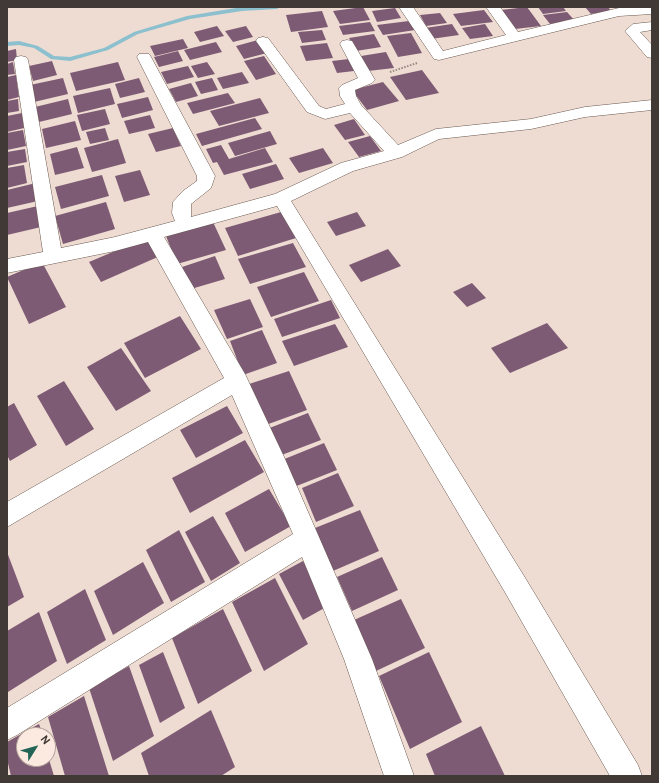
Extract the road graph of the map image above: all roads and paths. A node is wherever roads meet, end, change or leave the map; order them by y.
1 (406, 7) edge
2 (493, 7) edge
3 (652, 10) edge
4 (652, 26) edge
5 (514, 37) junction
6 (263, 41) dead end
7 (347, 44) dead end
8 (652, 54) edge
9 (438, 56) junction
10 (144, 57) dead end
11 (21, 60) dead end
12 (367, 80) junction
13 (652, 105) edge
14 (354, 107) junction
15 (396, 153) junction
16 (281, 199) junction
17 (186, 224) junction
18 (153, 234) junction
19 (53, 257) junction
20 (7, 266) edge
21 (237, 381) junction
22 (7, 515) edge
23 (307, 540) junction
24 (7, 725) edge
25 (399, 776) edge
26 (628, 776) edge

1 - 9 street
2 - 5 street
3 - 5 street
4 - 8 street
5 - 9 street
6 - 14 street
7 - 12 street
9 - 12 path
10 - 17 street
11 - 19 street
12 - 14 street
13 - 15 street
14 - 15 street
15 - 16 street
16 - 17 street
16 - 26 street
17 - 18 street
18 - 19 street
18 - 21 street
19 - 20 street
21 - 22 street
21 - 23 street
23 - 24 street
23 - 25 street

